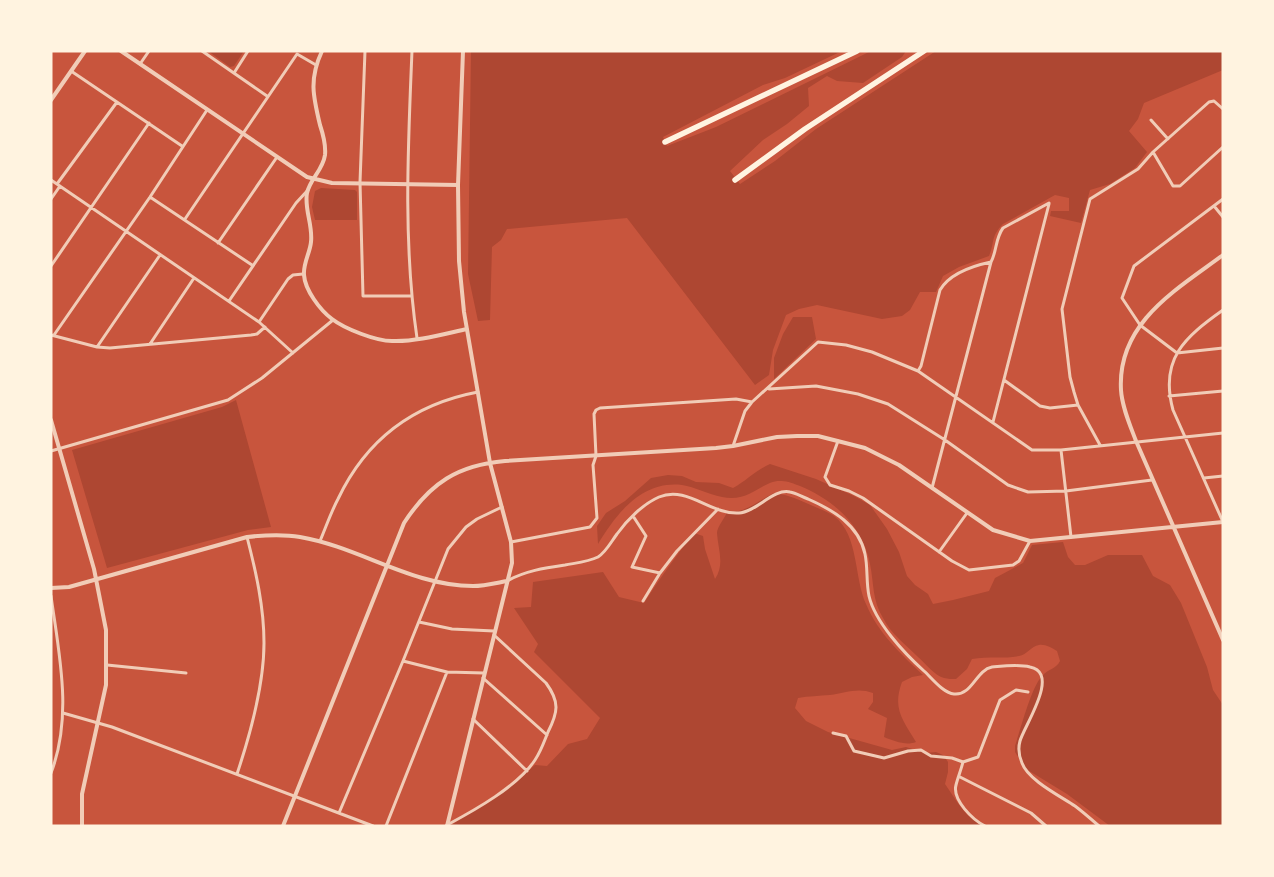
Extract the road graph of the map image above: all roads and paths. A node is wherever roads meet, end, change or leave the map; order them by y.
1 (85, 51) edge
2 (121, 51) edge
3 (149, 51) edge
4 (202, 51) edge
5 (248, 51) edge
6 (322, 51) edge
7 (365, 51) edge
8 (412, 51) edge
9 (463, 51) edge
10 (857, 51) edge
11 (924, 51) edge
12 (140, 64) junction
13 (316, 65) junction
14 (71, 71) junction
15 (234, 73) junction
16 (267, 96) junction
17 (51, 100) edge
18 (117, 102) junction
19 (1223, 109) edge
20 (207, 110) junction
21 (1151, 120) dead end
22 (149, 123) junction
23 (243, 134) junction
24 (1168, 139) junction
25 (665, 142) dead end
26 (182, 146) junction
27 (1223, 147) edge
28 (1153, 152) junction
29 (277, 157) junction
30 (51, 180) edge
31 (314, 180) junction
32 (735, 180) dead end
33 (360, 182) junction
34 (407, 184) junction
35 (59, 185) junction
36 (458, 186) junction
37 (308, 190) junction
38 (150, 197) junction
39 (51, 199) edge
40 (1223, 199) edge
41 (1214, 206) junction
42 (91, 208) junction
43 (1223, 217) edge
44 (185, 220) junction
45 (125, 231) junction
46 (218, 243) junction
47 (160, 255) junction
48 (1223, 255) edge
49 (991, 262) junction
50 (252, 265) junction
51 (51, 266) edge
52 (304, 274) junction
53 (194, 278) junction
54 (411, 296) junction
55 (228, 301) junction
56 (1223, 310) edge
57 (333, 320) junction
58 (259, 322) junction
59 (1140, 325) junction
60 (265, 328) junction
61 (467, 330) junction
62 (53, 335) edge
63 (417, 338) junction
64 (149, 344) junction
65 (97, 347) junction
66 (1223, 348) edge
67 (294, 353) junction
68 (1177, 353) junction
69 (918, 371) junction
70 (1004, 380) junction
71 (768, 388) junction
72 (1223, 391) edge
73 (478, 392) junction
74 (957, 396) junction
75 (1169, 396) junction
76 (752, 402) junction
77 (1078, 405) junction
78 (51, 420) edge
79 (993, 422) junction
80 (1223, 433) edge
81 (1186, 437) junction
82 (838, 440) junction
83 (944, 440) junction
84 (1136, 442) junction
85 (1100, 445) junction
86 (733, 446) junction
87 (60, 449) junction
88 (1061, 450) junction
89 (51, 451) edge
90 (596, 456) junction
91 (490, 463) junction
92 (1223, 476) edge
93 (1204, 478) junction
94 (1152, 480) junction
95 (932, 488) junction
96 (1066, 491) junction
97 (502, 507) junction
98 (718, 509) junction
99 (967, 513) junction
100 (633, 516) junction
101 (1223, 522) edge
102 (1173, 527) junction
103 (247, 537) junction
104 (1071, 538) junction
105 (320, 541) junction
106 (1030, 541) junction
107 (511, 542) junction
108 (939, 552) junction
109 (387, 566) junction
110 (660, 574) junction
111 (96, 579) junction
112 (435, 581) junction
113 (507, 581) junction
114 (51, 588) edge
115 (51, 596) edge
116 (643, 602) dead end
117 (419, 622) junction
118 (494, 633) junction
119 (1223, 640) edge
120 (404, 661) junction
121 (107, 665) junction
122 (447, 672) junction
123 (186, 673) dead end
124 (483, 676) junction
125 (1028, 692) dead end
126 (63, 713) junction
127 (473, 719) junction
128 (98, 722) junction
129 (833, 733) dead end
130 (547, 735) junction
131 (963, 762) junction
132 (527, 771) junction
133 (51, 773) edge
134 (237, 774) junction
135 (960, 777) junction
136 (295, 796) junction
137 (339, 813) junction
138 (82, 826) edge
139 (283, 826) edge
140 (373, 826) edge
141 (386, 826) edge
142 (447, 826) edge
143 (985, 826) edge
144 (1046, 826) edge
145 (1099, 826) edge

1 - 14 street
2 - 12 street
3 - 12 street
4 - 15 street
5 - 15 street
6 - 13 street
7 - 33 street
8 - 34 street
9 - 36 street
10 - 25 highway
11 - 32 highway
12 - 20 street
13 - 16 street
13 - 31 street
14 - 17 street
14 - 18 street
15 - 16 street
16 - 23 street
18 - 22 street
18 - 35 street
19 - 24 street
20 - 23 street
20 - 26 street
21 - 24 street
22 - 26 street
22 - 42 street
23 - 29 street
23 - 44 street
24 - 28 street
26 - 38 street
27 - 28 street
28 - 77 street
29 - 31 street
29 - 46 street
30 - 35 street
31 - 33 street
31 - 37 street
33 - 34 street
33 - 54 street
34 - 36 street
34 - 54 street
35 - 39 street
35 - 42 street
36 - 61 street
37 - 50 street
37 - 52 street
38 - 44 street
38 - 45 street
40 - 41 street
41 - 43 street
41 - 59 street
42 - 45 street
42 - 51 street
44 - 46 street
45 - 47 street
45 - 62 street
46 - 50 street
47 - 53 street
47 - 65 street
48 - 59 street
49 - 69 street
49 - 70 street
49 - 74 street
50 - 55 street
52 - 57 street
52 - 58 street
53 - 55 street
53 - 64 street
54 - 63 street
55 - 58 street
56 - 68 street
57 - 63 street
57 - 67 street
58 - 60 street
59 - 68 street
59 - 84 street
60 - 64 street
60 - 67 street
61 - 63 street
61 - 73 street
62 - 65 street
64 - 65 street
66 - 68 street
67 - 87 street
68 - 75 street
69 - 71 street
69 - 74 street
70 - 77 street
70 - 79 street
71 - 76 street
71 - 83 street
72 - 75 street
73 - 91 street
73 - 105 street
74 - 79 street
74 - 83 street
75 - 81 street
76 - 86 street
76 - 90 street
77 - 85 street
78 - 87 street
79 - 88 street
80 - 81 street
81 - 84 street
81 - 93 street
82 - 86 street
82 - 95 street
82 - 108 street
83 - 95 street
83 - 96 street
84 - 85 street
84 - 94 street
85 - 88 street
86 - 90 street
87 - 89 street
87 - 111 street
88 - 96 street
90 - 91 street
90 - 107 street
91 - 97 street
91 - 109 street
92 - 93 street
93 - 101 street
94 - 96 street
94 - 102 street
95 - 99 street
96 - 104 street
97 - 107 street
97 - 112 street
98 - 100 street
98 - 110 street
98 - 145 street
99 - 106 street
99 - 108 street
100 - 110 street
100 - 113 street
101 - 102 street
102 - 104 street
102 - 119 street
103 - 105 street
103 - 111 street
103 - 134 street
104 - 106 street
105 - 109 street
106 - 108 street
107 - 113 street
109 - 112 street
109 - 136 street
110 - 116 street
111 - 114 street
111 - 121 street
112 - 113 street
112 - 117 street
113 - 118 street
115 - 126 street
117 - 118 street
117 - 120 street
118 - 124 street
118 - 130 street
120 - 122 street
120 - 137 street
121 - 123 street
121 - 128 street
122 - 124 street
122 - 141 street
124 - 127 street
124 - 130 street
125 - 131 street
126 - 128 street
126 - 133 street
127 - 132 street
127 - 142 street
128 - 134 street
128 - 138 street
129 - 131 street
130 - 132 street
131 - 135 street
132 - 142 street
134 - 136 street
135 - 143 street
135 - 144 street
136 - 137 street
136 - 139 street
137 - 140 street

